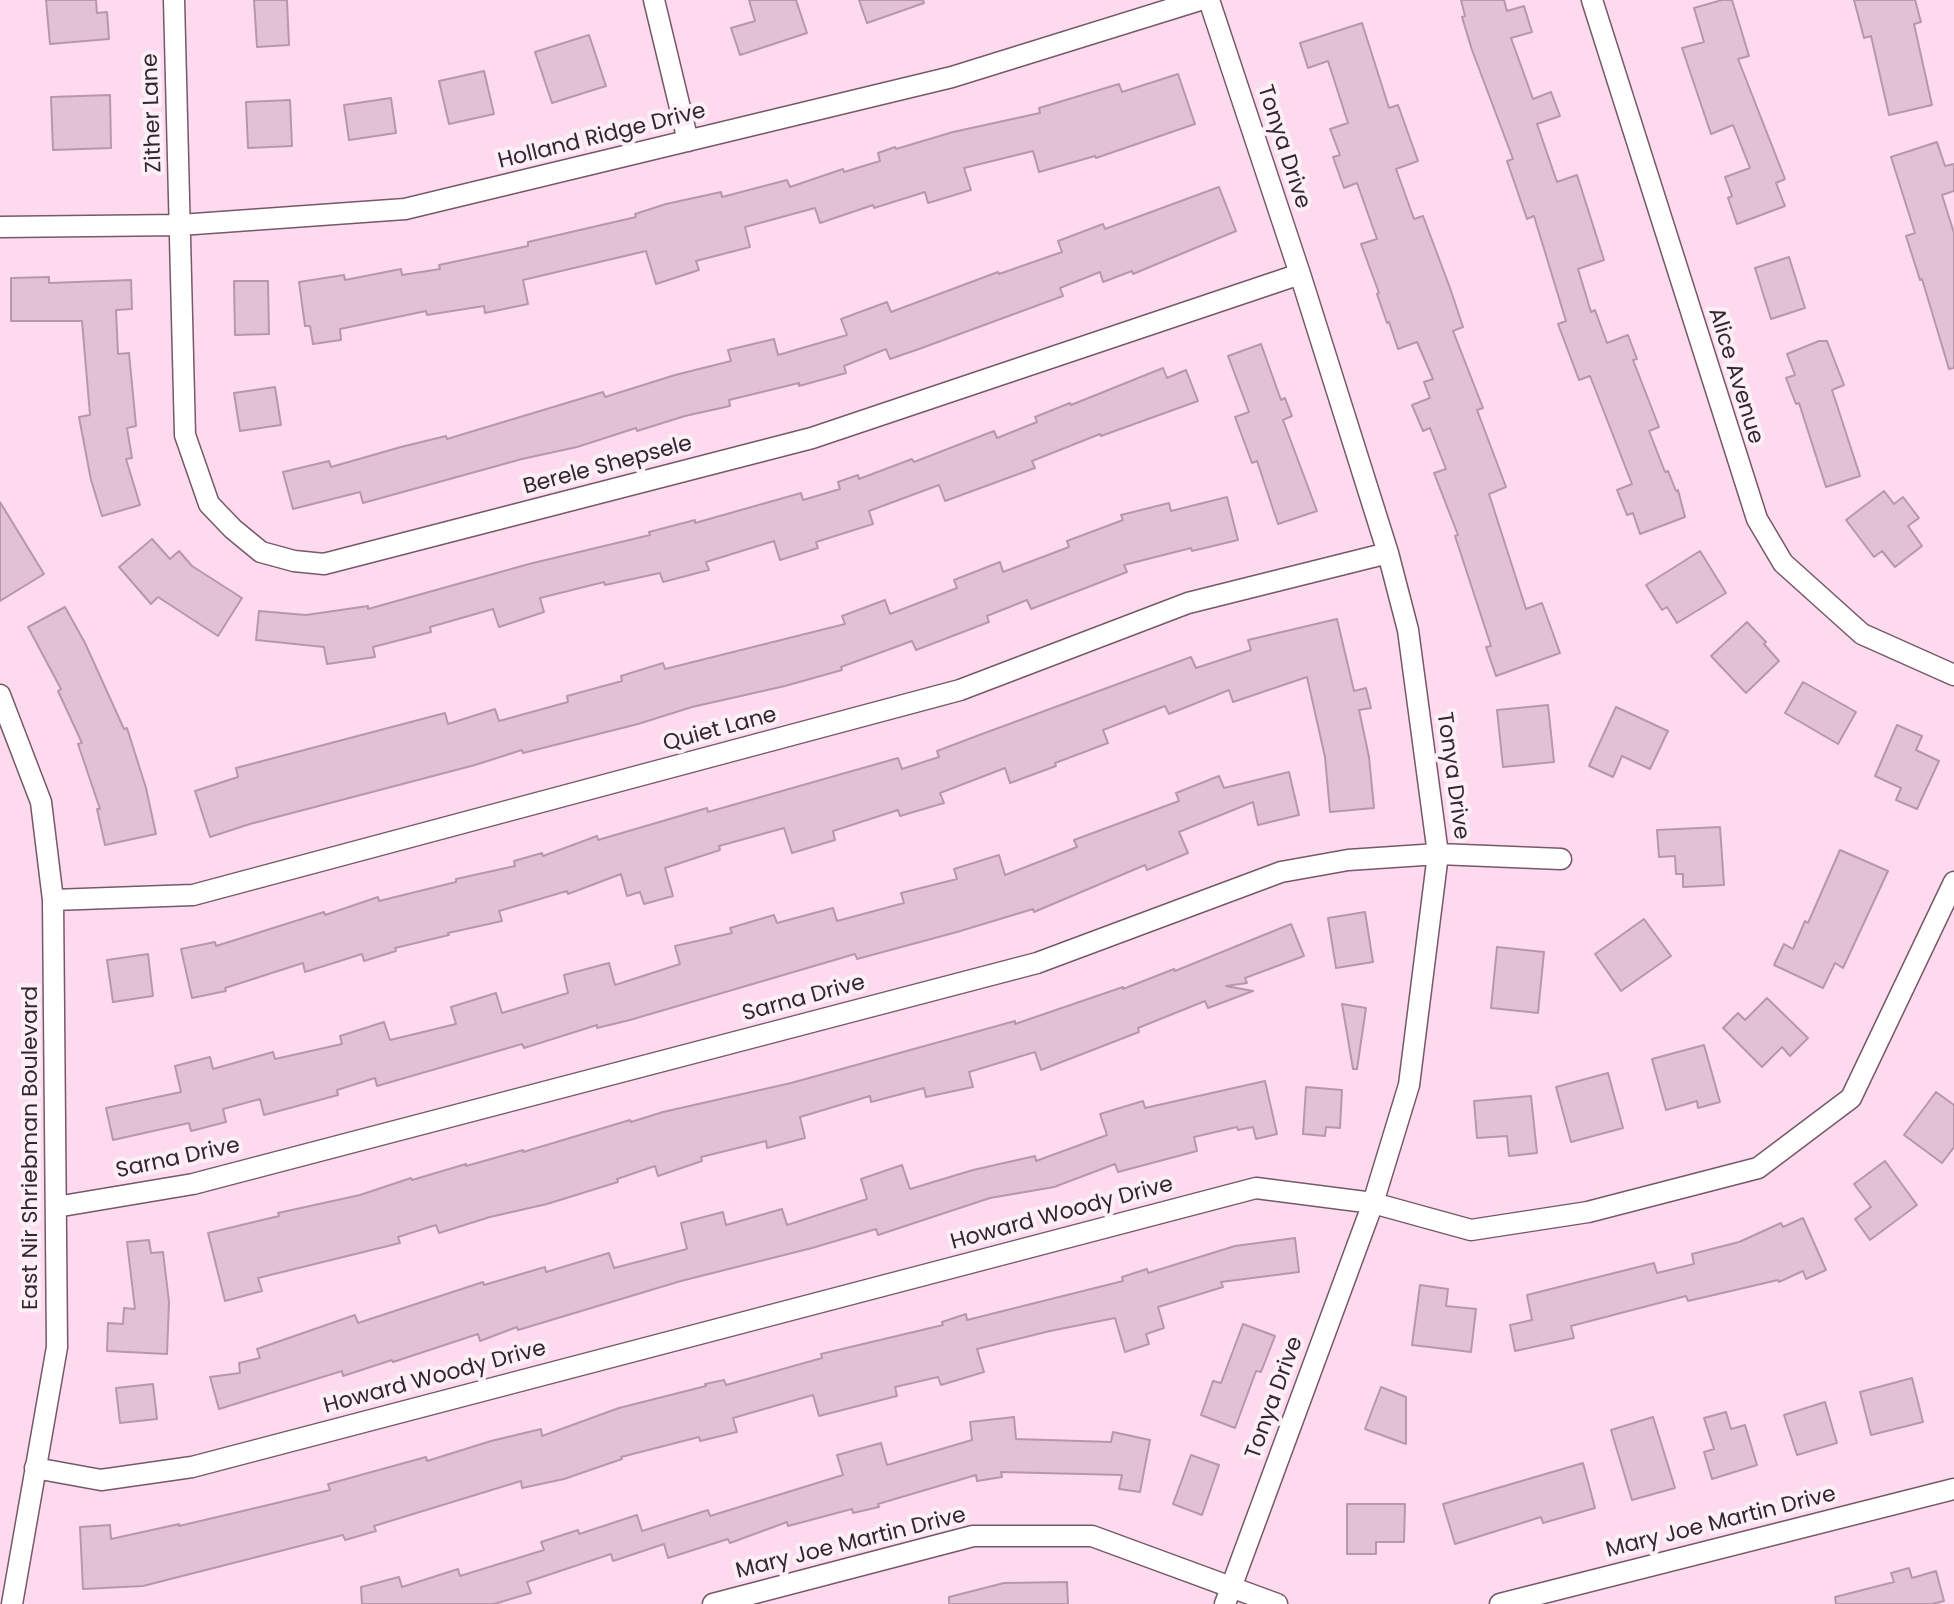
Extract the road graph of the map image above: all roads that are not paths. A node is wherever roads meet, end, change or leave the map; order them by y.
1 (174, 0) edge
2 (654, 0) edge
3 (1200, 0) edge
4 (1209, 0) edge
5 (1592, 0) edge
6 (688, 141) junction
7 (180, 225) junction
8 (0, 227) edge
9 (1300, 274) junction
10 (1388, 553) junction
11 (1954, 675) edge
12 (0, 695) edge
13 (1438, 854) junction
14 (1561, 859) dead end
15 (1954, 882) edge
16 (53, 900) junction
17 (1373, 1203) junction
18 (56, 1207) junction
19 (35, 1468) junction
20 (1954, 1489) edge
21 (1228, 1596) edge
22 (12, 1604) edge
23 (713, 1604) edge
24 (1277, 1604) edge
25 (1500, 1604) edge

1 - 7 street, Zither Lane
2 - 6 street
3 - 6 street, Holland Ridge Drive
4 - 9 street, Tonya Drive
5 - 11 street, Alice Avenue
6 - 7 street, Holland Ridge Drive
7 - 8 street, Holland Ridge Drive
7 - 9 street, Berele Shepsele
9 - 10 street, Tonya Drive
10 - 13 street, Tonya Drive
10 - 16 street, Quiet Lane
12 - 16 street, East Nir Shriebman Boulevard
13 - 14 street, Sarna Drive
13 - 17 street, Tonya Drive
13 - 18 street, Sarna Drive
15 - 17 street, Howard Woody Drive
16 - 18 street, East Nir Shriebman Boulevard
17 - 19 street, Howard Woody Drive
17 - 21 street, Tonya Drive
18 - 19 street, East Nir Shriebman Boulevard
19 - 22 street, East Nir Shriebman Boulevard
20 - 25 street, Mary Joe Martin Drive
21 - 23 street, Mary Joe Martin Drive
21 - 24 street, Mary Joe Martin Drive

